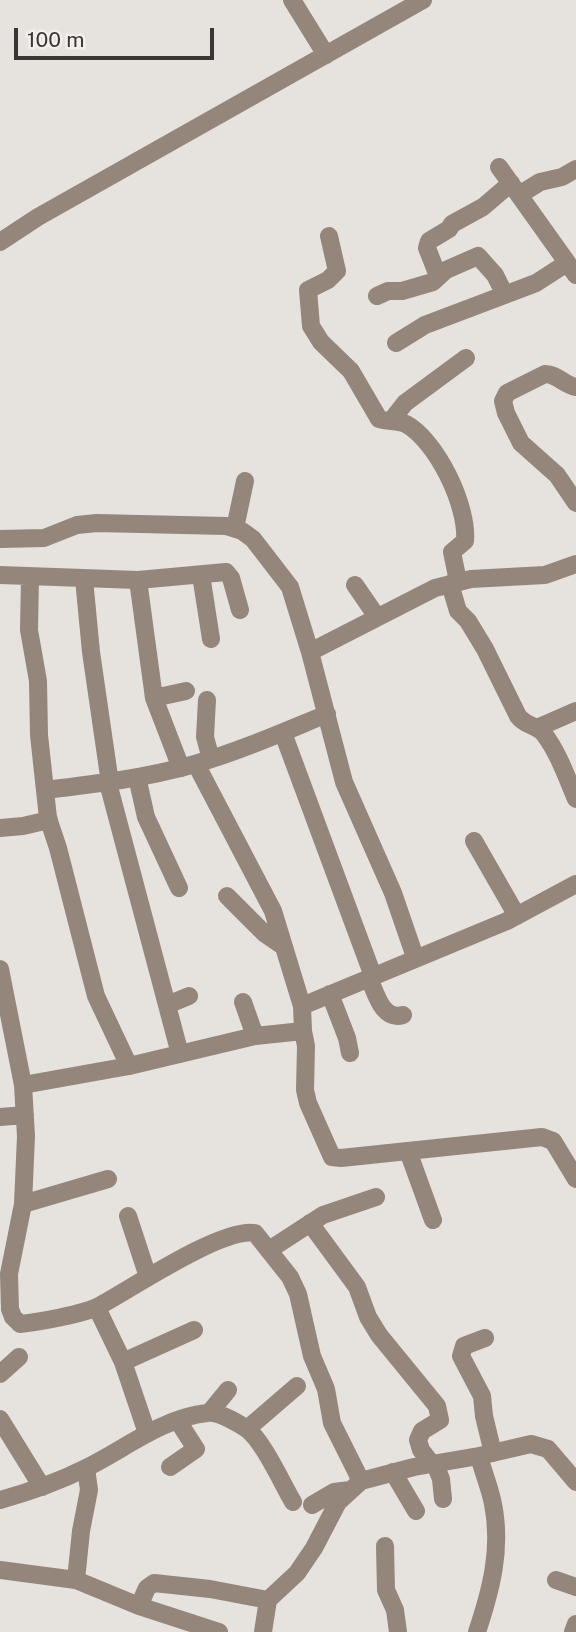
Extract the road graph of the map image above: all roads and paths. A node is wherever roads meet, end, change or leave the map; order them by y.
1 (292, 0) edge
2 (423, 0) edge
3 (326, 55) junction
4 (499, 167) dead end
5 (576, 169) edge
6 (515, 189) junction
7 (329, 236) dead end
8 (0, 242) edge
9 (571, 269) edge
10 (438, 276) junction
11 (505, 295) junction
12 (377, 296) dead end
13 (396, 343) dead end
14 (466, 358) dead end
15 (576, 387) edge
16 (391, 421) junction
17 (245, 481) dead end
18 (576, 503) edge
19 (235, 528) junction
20 (0, 539) edge
21 (576, 564) edge
22 (0, 575) edge
23 (201, 575) junction
24 (30, 578) junction
25 (84, 579) junction
26 (138, 580) junction
27 (454, 583) junction
28 (355, 585) dead end
29 (240, 610) dead end
30 (377, 617) junction
31 (211, 639) dead end
32 (310, 652) junction
33 (186, 691) dead end
34 (154, 698) junction
35 (207, 701) dead end
36 (576, 711) edge
37 (327, 715) junction
38 (537, 727) junction
39 (283, 733) junction
40 (196, 764) junction
41 (137, 777) junction
42 (109, 783) junction
43 (45, 790) junction
44 (576, 799) edge
45 (49, 820) junction
46 (0, 828) edge
47 (474, 841) dead end
48 (576, 884) edge
49 (179, 888) dead end
50 (227, 896) dead end
51 (517, 916) junction
52 (283, 946) junction
53 (415, 957) junction
54 (0, 969) edge
55 (371, 977) junction
56 (330, 994) junction
57 (189, 996) dead end
58 (243, 1002) dead end
59 (167, 1005) junction
60 (302, 1006) junction
61 (403, 1015) dead end
62 (303, 1031) junction
63 (256, 1036) junction
64 (350, 1053) dead end
65 (180, 1054) junction
66 (129, 1066) junction
67 (23, 1085) junction
68 (25, 1115) junction
69 (0, 1117) edge
70 (408, 1152) junction
71 (576, 1179) edge
72 (108, 1180) dead end
73 (376, 1197) dead end
74 (23, 1205) junction
75 (128, 1216) dead end
76 (433, 1220) dead end
77 (310, 1223) junction
78 (269, 1250) junction
79 (148, 1277) junction
80 (97, 1307) junction
81 (194, 1330) dead end
82 (485, 1338) dead end
83 (19, 1357) dead end
84 (123, 1362) junction
85 (0, 1374) edge
86 (297, 1385) dead end
87 (228, 1390) dead end
88 (263, 1409) dead end
89 (210, 1412) junction
90 (0, 1419) edge
91 (178, 1421) junction
92 (245, 1428) junction
93 (147, 1433) junction
94 (486, 1455) junction
95 (433, 1464) junction
96 (170, 1467) dead end
97 (86, 1468) junction
98 (393, 1472) junction
99 (576, 1482) edge
100 (356, 1485) junction
101 (42, 1487) junction
102 (443, 1499) dead end
103 (0, 1500) edge
104 (293, 1502) dead end
105 (312, 1505) dead end
106 (416, 1511) dead end
107 (385, 1546) dead end
108 (0, 1570) edge
109 (76, 1580) junction
110 (556, 1580) dead end
111 (576, 1587) edge
112 (268, 1600) junction
113 (139, 1606) junction
114 (576, 1624) edge
115 (219, 1632) edge
116 (263, 1632) edge
117 (398, 1632) edge
118 (477, 1632) edge
119 (573, 1632) edge

1 - 3 street
2 - 3 street
3 - 8 street
4 - 6 street
5 - 6 street
6 - 9 street
6 - 10 street
7 - 16 street
9 - 11 street
10 - 11 street
10 - 12 street
11 - 13 street
14 - 16 street
15 - 18 street
16 - 27 street
17 - 19 street
19 - 20 street
19 - 32 street
21 - 27 street
22 - 24 street
23 - 26 street
23 - 29 street
23 - 31 street
24 - 25 street
24 - 43 street
25 - 26 street
25 - 42 street
26 - 34 street
27 - 30 street
27 - 38 street
28 - 30 street
30 - 32 street
32 - 37 street
33 - 34 street
34 - 40 street
35 - 40 street
36 - 38 street
37 - 39 street
37 - 53 street
38 - 44 street
39 - 40 street
39 - 55 street
40 - 41 street
40 - 52 street
41 - 42 street
41 - 49 street
42 - 43 street
42 - 59 street
43 - 45 street
45 - 46 street
45 - 66 street
47 - 51 street
48 - 51 street
50 - 52 street
51 - 53 street
52 - 60 street
53 - 55 street
54 - 67 street
55 - 56 street
55 - 61 street
56 - 60 street
56 - 64 street
57 - 59 street
58 - 63 street
59 - 65 street
60 - 62 street
62 - 63 street
62 - 70 street
63 - 65 street
65 - 66 street
66 - 67 street
67 - 68 street
68 - 69 street
68 - 74 street
70 - 71 street
70 - 76 street
72 - 74 street
73 - 77 street
74 - 80 street
75 - 79 street
77 - 78 street
77 - 95 street
78 - 79 street
78 - 100 street
79 - 80 street
80 - 84 street
81 - 84 street
82 - 94 street
83 - 85 street
84 - 93 street
86 - 92 street
87 - 89 street
88 - 92 street
89 - 91 street
89 - 92 street
90 - 101 street
91 - 93 street
91 - 96 street
92 - 104 street
93 - 97 street
94 - 95 street
94 - 99 street
94 - 118 street
95 - 98 street
95 - 102 street
97 - 101 street
97 - 109 street
98 - 100 street
98 - 106 street
100 - 105 street
100 - 112 street
101 - 103 street
107 - 117 street
108 - 109 street
109 - 113 street
110 - 111 street
112 - 113 street
112 - 116 street
113 - 115 street
114 - 119 street

